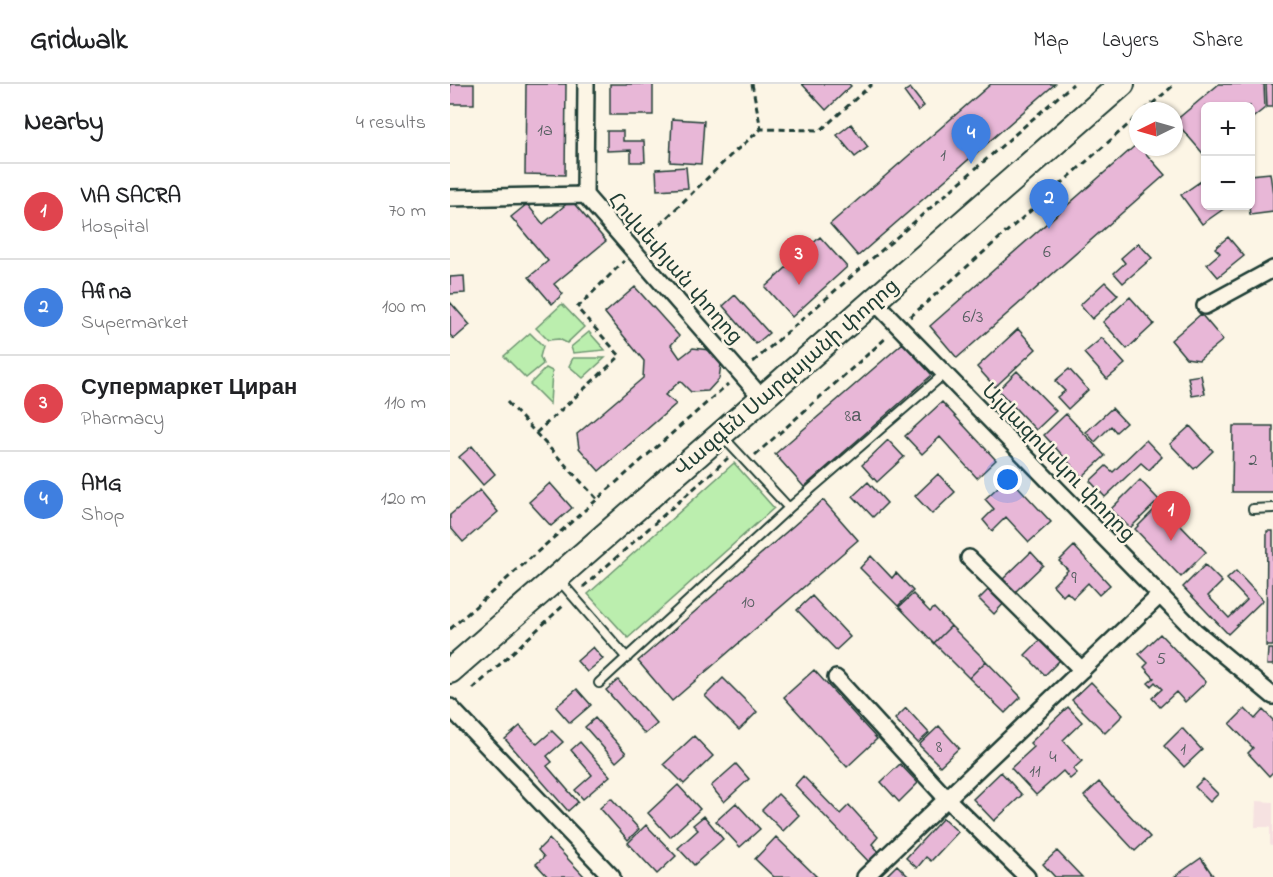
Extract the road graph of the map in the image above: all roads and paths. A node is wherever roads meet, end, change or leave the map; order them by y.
1 (586, 84) edge
2 (753, 84) edge
3 (872, 84) edge
4 (1073, 84) edge
5 (1122, 84) edge
6 (1175, 84) edge
7 (1154, 102) edge
8 (1129, 124) edge
9 (761, 129) junction
10 (585, 195) junction
11 (450, 198) edge
12 (634, 250) junction
13 (1273, 269) edge
14 (873, 300) junction
15 (1205, 306) dead end
16 (898, 327) junction
17 (740, 373) junction
18 (944, 374) junction
19 (762, 398) junction
20 (507, 402) dead end
21 (536, 433) junction
22 (729, 443) junction
23 (746, 462) junction
24 (597, 499) junction
25 (789, 508) junction
26 (1254, 508) dead end
27 (1273, 508) edge
28 (969, 558) dead end
29 (557, 577) junction
30 (1160, 595) junction
31 (573, 596) junction
32 (450, 629) edge
33 (627, 658) junction
34 (1082, 670) junction
35 (450, 671) edge
36 (836, 678) dead end
37 (599, 684) dead end
38 (473, 689) dead end
39 (1273, 696) edge
40 (450, 707) edge
41 (947, 799) junction
42 (612, 877) edge
43 (865, 877) edge
44 (1027, 877) edge

1 - 10 street, Հովսեփյան փողոց
2 - 9 path
3 - 9 path
4 - 17 path
5 - 14 highway, Վազգեն Սարգսյանի փողոց
6 - 7 path
8 - 16 path
9 - 12 path
10 - 11 street
10 - 12 street, Հովսեփյան փողոց
12 - 17 street, Հովսեփյան փողոց
12 - 21 path
13 - 15 street
14 - 16 street, Այվազովսկու փողոց
14 - 19 highway, Վազգեն Սարգսյանի փողոց
16 - 18 street, Այվազովսկու փողոց
16 - 23 path
17 - 19 street, Հովսեփյան փողոց
17 - 24 path
18 - 25 lane
18 - 30 street, Այվազովսկու փողոց
19 - 22 highway, Վազգեն Սարգսյանի փողոց
20 - 21 path
21 - 24 path
22 - 23 lane
22 - 29 highway, Վազգեն Սարգսյանի փողոց
22 - 31 path
23 - 25 lane
24 - 32 path
25 - 33 lane
26 - 27 lane
28 - 34 street
29 - 31 lane
29 - 35 highway, Վազգեն Սարգսյանի փողոց
30 - 34 street
30 - 39 street, Այվազովսկու փողոց
31 - 33 lane
31 - 38 path
33 - 37 lane
34 - 41 street
36 - 41 street
40 - 42 street
41 - 43 street
41 - 44 street

